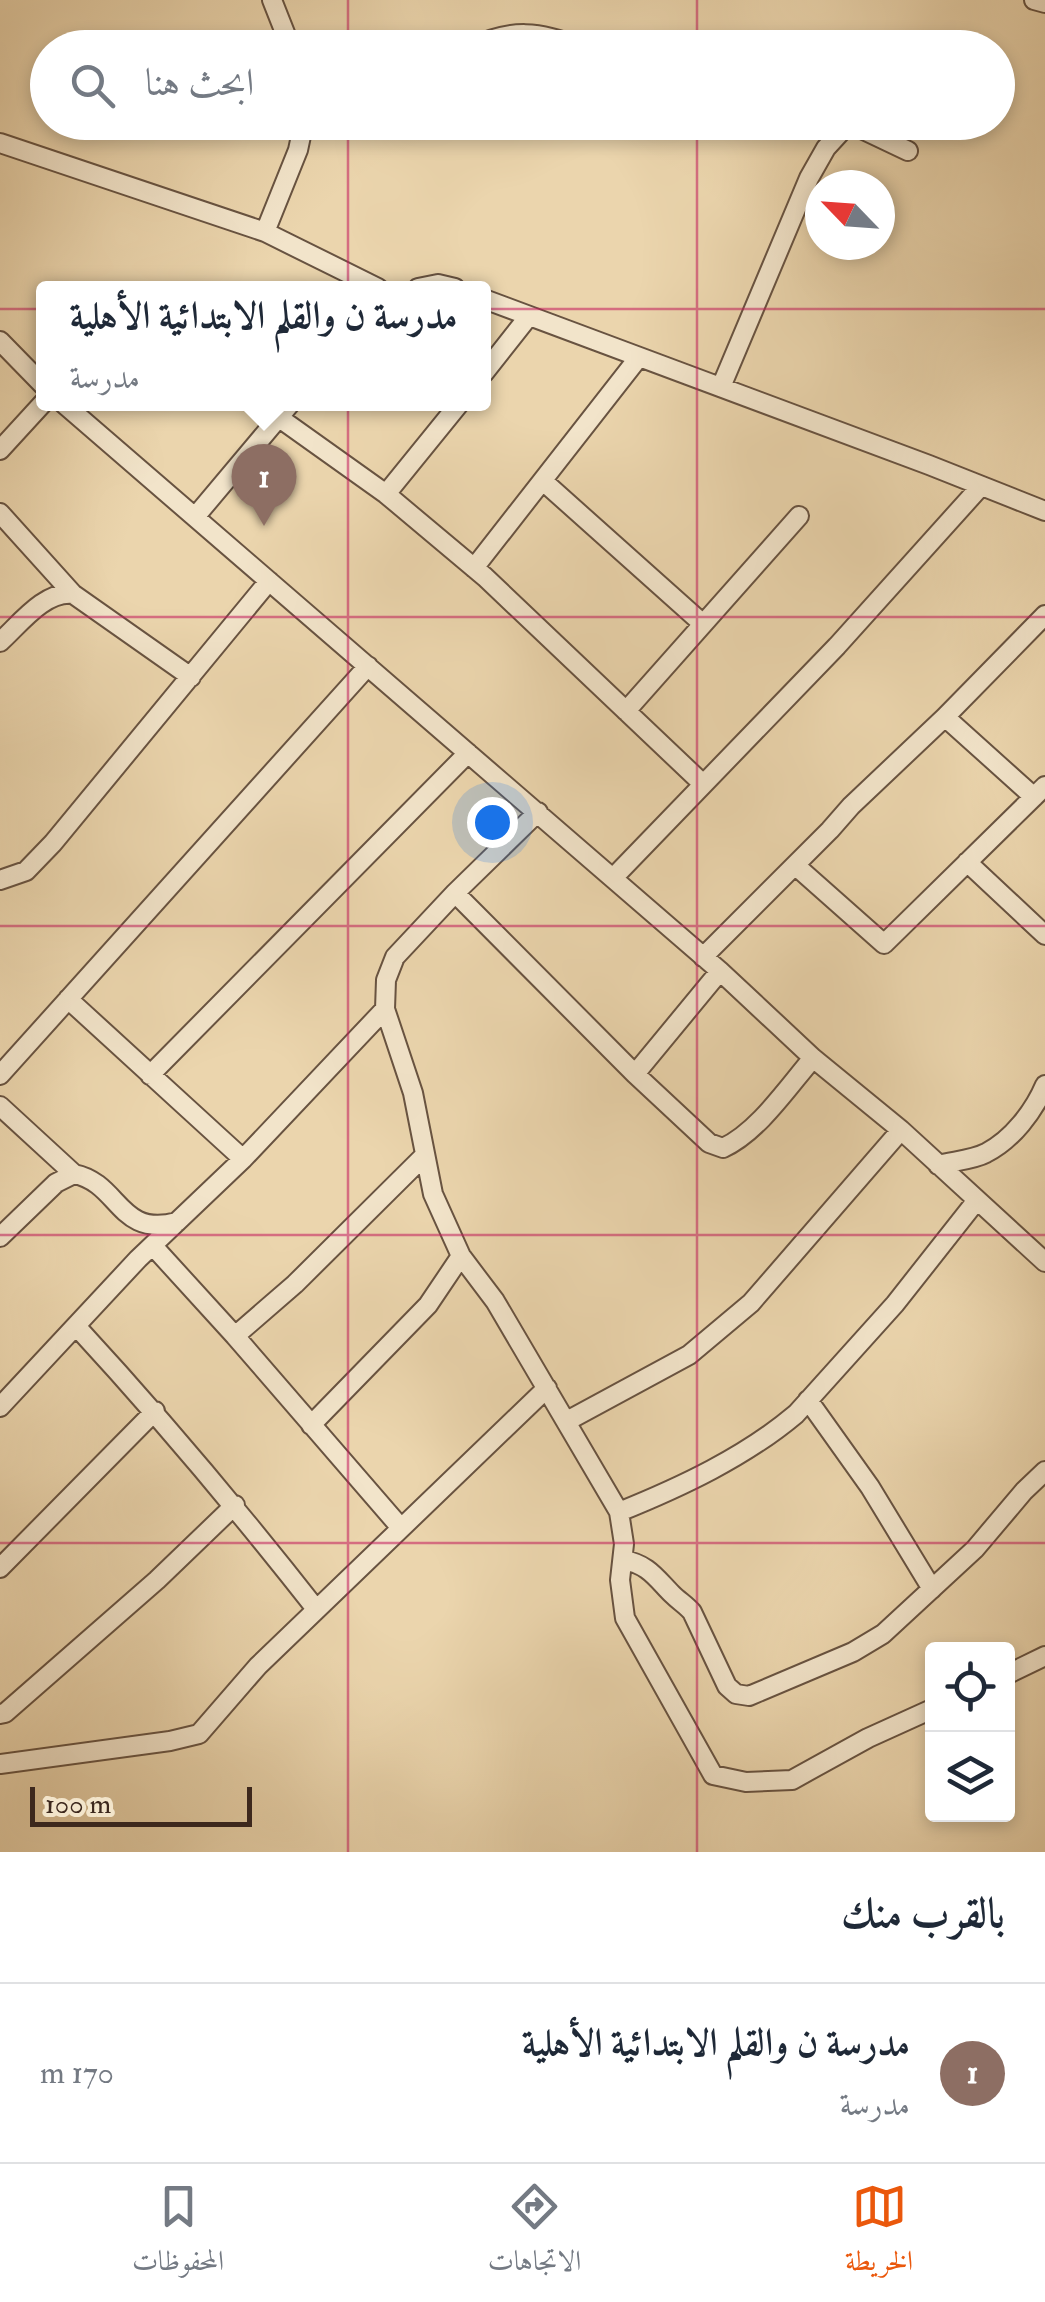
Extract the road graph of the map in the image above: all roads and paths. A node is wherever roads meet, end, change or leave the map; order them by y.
1 (272, 0) edge
2 (1034, 0) edge
3 (1045, 3) edge
4 (284, 30) edge
5 (300, 140) edge
6 (833, 140) edge
7 (884, 140) edge
8 (0, 143) edge
9 (908, 151) dead end
10 (265, 232) junction
11 (364, 281) edge
12 (491, 302) edge
13 (529, 316) junction
14 (0, 341) edge
15 (640, 357) junction
16 (491, 363) edge
17 (36, 378) edge
18 (721, 387) junction
19 (36, 411) edge
20 (72, 411) edge
21 (283, 411) edge
22 (285, 411) edge
23 (453, 411) edge
24 (0, 450) edge
25 (543, 480) junction
26 (981, 486) junction
27 (386, 494) junction
28 (1045, 511) edge
29 (0, 514) edge
30 (799, 516) dead end
31 (196, 517) junction
32 (474, 568) junction
33 (269, 580) junction
34 (73, 594) junction
35 (1045, 615) edge
36 (704, 624) junction
37 (0, 642) edge
38 (368, 666) junction
39 (192, 677) junction
40 (626, 711) junction
41 (945, 717) junction
42 (468, 752) junction
43 (703, 784) junction
44 (1040, 791) edge
45 (538, 812) junction
46 (968, 862) junction
47 (796, 866) junction
48 (612, 878) junction
49 (0, 880) edge
50 (456, 893) junction
51 (1045, 935) edge
52 (703, 957) junction
53 (720, 971) junction
54 (68, 1000) junction
55 (385, 1009) junction
56 (813, 1058) junction
57 (150, 1074) junction
58 (635, 1074) junction
59 (0, 1075) edge
60 (1045, 1085) edge
61 (0, 1106) edge
62 (901, 1130) junction
63 (424, 1156) junction
64 (243, 1159) junction
65 (938, 1165) junction
66 (74, 1174) junction
67 (977, 1200) junction
68 (178, 1222) junction
69 (0, 1237) edge
70 (152, 1246) junction
71 (461, 1256) junction
72 (1045, 1262) edge
73 (76, 1326) junction
74 (235, 1336) junction
75 (547, 1388) junction
76 (808, 1400) junction
77 (0, 1407) edge
78 (155, 1412) junction
79 (567, 1422) junction
80 (311, 1425) junction
81 (1045, 1471) edge
82 (235, 1505) junction
83 (620, 1512) junction
84 (401, 1528) junction
85 (623, 1560) junction
86 (0, 1568) edge
87 (932, 1588) junction
88 (316, 1609) junction
89 (1045, 1656) edge
90 (1015, 1671) edge
91 (925, 1711) edge
92 (0, 1714) edge
93 (0, 1764) edge

1 - 4 street
2 - 3 street
5 - 10 street
6 - 18 street
7 - 9 street
8 - 10 street
10 - 11 street
12 - 13 street
13 - 15 street
13 - 16 street
14 - 17 street
15 - 18 street
15 - 25 street
18 - 26 street
19 - 24 street
20 - 31 street
21 - 31 street
22 - 27 street
23 - 27 street
25 - 32 street
25 - 36 street
26 - 28 street
26 - 43 street
27 - 32 street
29 - 34 street
30 - 36 street
31 - 33 street
32 - 40 street
33 - 38 street
33 - 39 street
34 - 37 street
34 - 39 street
35 - 41 street
36 - 40 street
38 - 42 street
38 - 54 street
39 - 49 street
40 - 43 street
41 - 44 street
41 - 47 street
42 - 45 street
42 - 57 street
43 - 48 street
44 - 46 street
45 - 48 street
45 - 50 street
46 - 47 street
46 - 51 street
47 - 52 street
48 - 52 street
50 - 55 street
50 - 58 street
52 - 53 street
53 - 56 street
53 - 58 street
54 - 57 street
54 - 59 street
55 - 63 street
55 - 64 street
56 - 58 street
56 - 62 street
57 - 64 street
60 - 65 street
61 - 66 street
62 - 65 street
62 - 79 street
63 - 71 street
63 - 74 street
64 - 68 street
65 - 67 street
66 - 68 street
66 - 69 street
67 - 72 street
67 - 76 street
68 - 70 street
70 - 73 street
70 - 74 street
71 - 75 street
71 - 80 street
73 - 77 street
73 - 78 street
74 - 80 street
75 - 79 street
75 - 84 street
76 - 83 street
76 - 87 street
78 - 82 street
78 - 86 street
79 - 83 street
80 - 84 street
81 - 87 street
82 - 88 street
82 - 92 street
83 - 85 street
84 - 88 street
85 - 87 street
85 - 91 street
88 - 93 street
89 - 90 street

